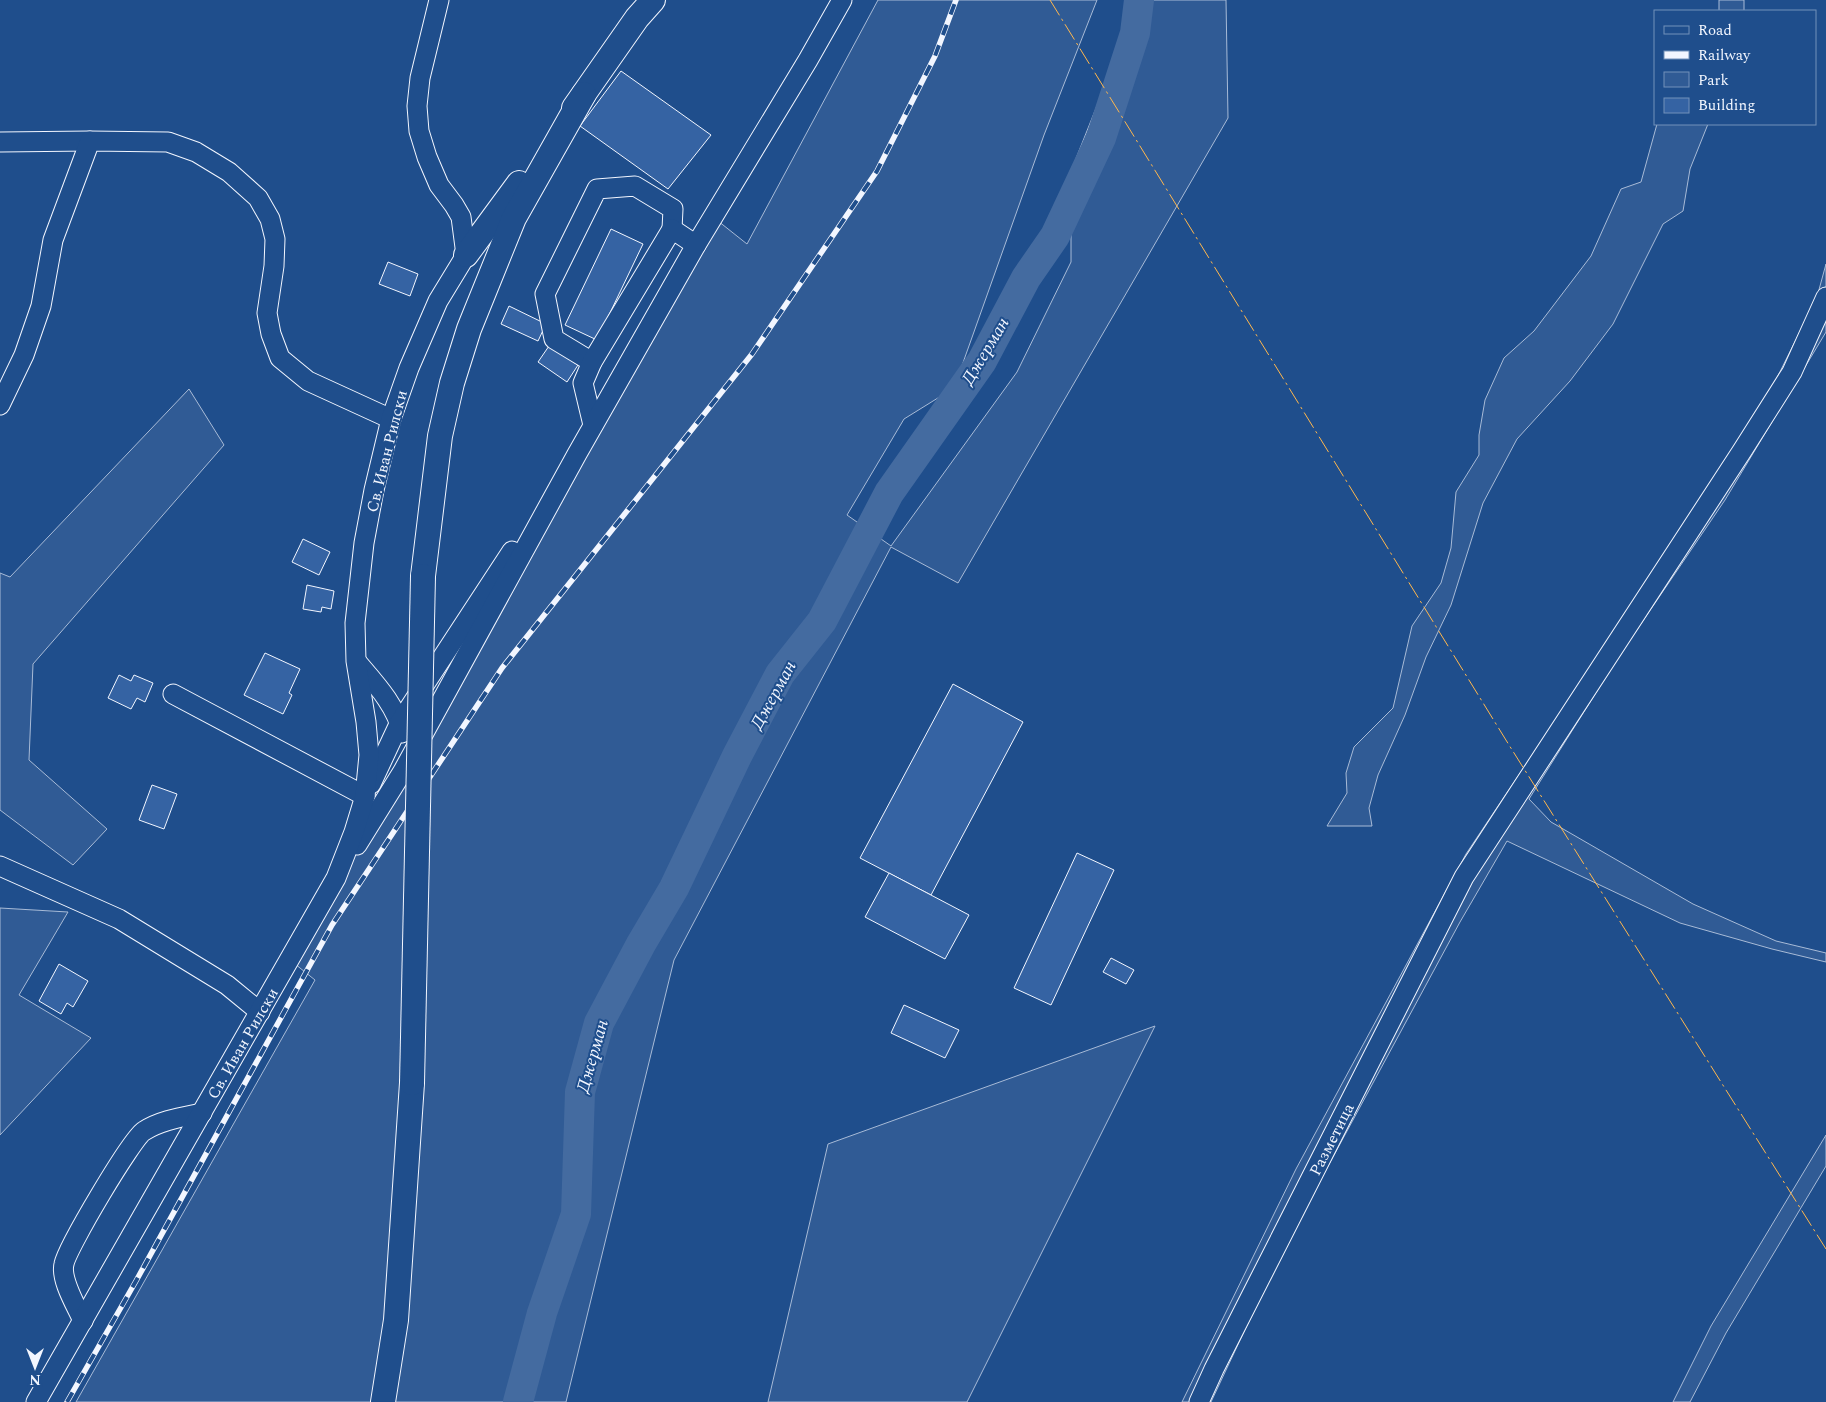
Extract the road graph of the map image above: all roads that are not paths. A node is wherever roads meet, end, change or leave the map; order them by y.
1 (439, 0) edge
2 (653, 0) edge
3 (842, 0) edge
4 (584, 94) junction
5 (90, 141) junction
6 (0, 142) edge
7 (672, 229) junction
8 (696, 245) junction
9 (466, 255) junction
10 (484, 289) junction
11 (1826, 297) edge
12 (592, 362) junction
13 (0, 405) edge
14 (391, 419) junction
15 (593, 424) junction
16 (577, 454) junction
17 (356, 661) junction
18 (173, 694) dead end
19 (400, 722) junction
20 (403, 771) junction
21 (365, 796) junction
22 (0, 866) edge
23 (336, 878) junction
24 (260, 1012) junction
25 (202, 1113) junction
26 (83, 1321) junction
27 (36, 1402) edge
28 (382, 1402) edge
29 (1199, 1402) edge

1 - 9 street
2 - 4 main road
3 - 8 street
4 - 9 main road
4 - 10 main road
5 - 6 street
5 - 13 street
5 - 14 street
7 - 8 street
7 - 12 street
7 - 12 street
8 - 15 street
9 - 10 main road
9 - 14 street, Св. Иван Рилски
10 - 28 main road, bridge
11 - 29 street, Разметица
12 - 15 street
14 - 17 street, Св. Иван Рилски
15 - 16 street
16 - 19 street
16 - 20 street
17 - 19 street
17 - 21 street, Св. Иван Рилски
18 - 21 street
19 - 20 street
19 - 21 street
20 - 23 street
21 - 23 street, Св. Иван Рилски
22 - 24 street
23 - 24 street, Св. Иван Рилски
24 - 25 street, Св. Иван Рилски
25 - 26 street, Св. Иван Рилски
25 - 26 street
26 - 27 street, Св. Иван Рилски

